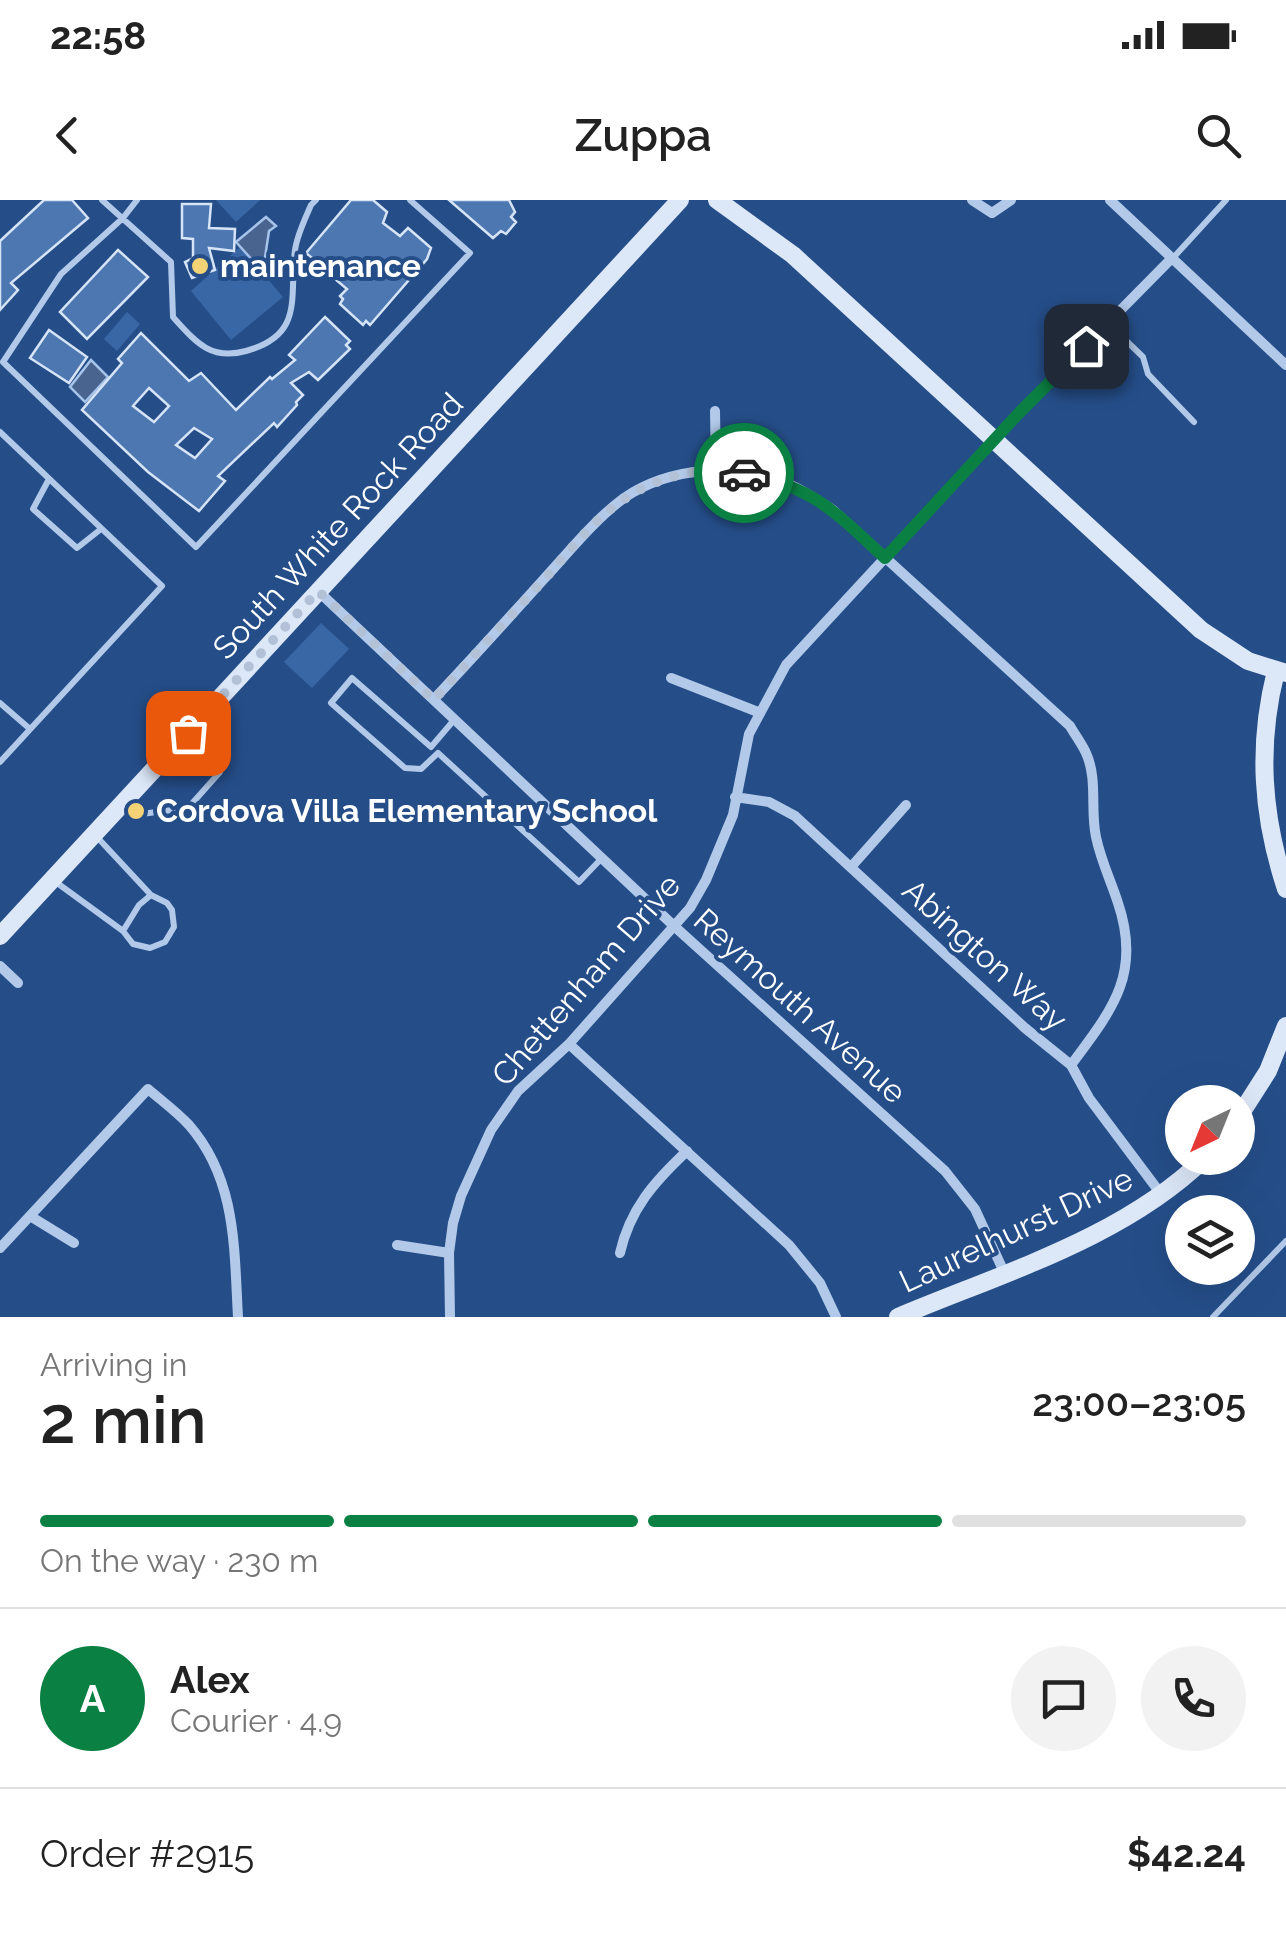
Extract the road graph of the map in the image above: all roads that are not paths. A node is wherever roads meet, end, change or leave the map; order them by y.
1 (102, 200) edge
2 (137, 200) edge
3 (316, 200) edge
4 (410, 200) edge
5 (680, 200) edge
6 (717, 200) edge
7 (972, 200) edge
8 (1011, 200) edge
9 (1110, 200) edge
10 (1226, 200) edge
11 (123, 218) junction
12 (1171, 259) junction
13 (1108, 324) junction
14 (1286, 365) edge
15 (715, 411) dead end
16 (1194, 422) dead end
17 (0, 432) edge
18 (995, 439) junction
19 (716, 470) junction
20 (49, 478) junction
21 (101, 529) junction
22 (885, 558) junction
23 (318, 591) junction
24 (1281, 672) edge
25 (671, 678) dead end
26 (434, 700) junction
27 (0, 703) edge
28 (210, 708) junction
29 (758, 712) junction
30 (455, 719) junction
31 (30, 730) junction
32 (435, 750) junction
33 (1, 759) edge
34 (736, 797) junction
35 (906, 804) dead end
36 (121, 805) junction
37 (94, 834) junction
38 (602, 858) junction
39 (850, 867) junction
40 (52, 879) junction
41 (1286, 889) edge
42 (151, 895) junction
43 (674, 926) junction
44 (122, 931) junction
45 (0, 936) edge
46 (0, 966) edge
47 (18, 983) dead end
48 (1284, 1037) edge
49 (569, 1044) junction
50 (1071, 1065) junction
51 (1255, 1091) edge
52 (686, 1152) junction
53 (1185, 1175) edge
54 (1162, 1195) junction
55 (30, 1216) junction
56 (1286, 1241) edge
57 (74, 1243) dead end
58 (397, 1245) dead end
59 (0, 1248) edge
60 (449, 1252) junction
61 (620, 1254) dead end
62 (1004, 1272) junction
63 (238, 1317) edge
64 (450, 1317) edge
65 (836, 1317) edge
66 (898, 1317) edge
67 (1213, 1317) edge

1 - 11 lane
2 - 11 lane
3 - 11 lane
4 - 11 lane
5 - 23 street, South White Rock Road
6 - 18 street
7 - 8 street
9 - 12 street
10 - 12 lane, Chettenham Drive
12 - 13 street, Chettenham Drive
12 - 14 street
13 - 16 lane
13 - 18 street, Chettenham Drive
15 - 19 street
17 - 20 lane
18 - 22 street, Chettenham Drive
18 - 24 street
19 - 22 street
19 - 26 street
20 - 21 lane
20 - 21 lane
21 - 31 lane
22 - 29 street, Chettenham Drive
22 - 50 street
23 - 26 street, Reymouth Avenue
23 - 28 street, South White Rock Road
24 - 41 street
25 - 29 street
26 - 30 street, Reymouth Avenue
27 - 31 lane
28 - 36 street, South White Rock Road
28 - 36 lane
29 - 34 street, Chettenham Drive
30 - 32 lane
30 - 38 street, Reymouth Avenue
31 - 33 lane
32 - 32 lane
32 - 38 lane
34 - 39 street, Abington Way
34 - 43 street, Chettenham Drive
35 - 39 street
36 - 37 street, South White Rock Road
37 - 40 street, South White Rock Road
37 - 42 lane
38 - 43 street, Reymouth Avenue
39 - 50 street, Abington Way
40 - 44 lane
40 - 45 street, South White Rock Road
42 - 44 lane
42 - 44 lane
43 - 49 street, Chettenham Drive
43 - 62 street, Reymouth Avenue
46 - 47 street
48 - 51 street
49 - 52 street
49 - 60 street, Chettenham Drive
50 - 54 street, Abington Way
52 - 61 street
52 - 65 street
53 - 54 street, Laurelhurst Drive
54 - 62 street, Laurelhurst Drive
55 - 57 street
55 - 59 street
55 - 63 street
56 - 67 lane
58 - 60 street
60 - 64 street, Chettenham Drive
62 - 66 street, Laurelhurst Drive

